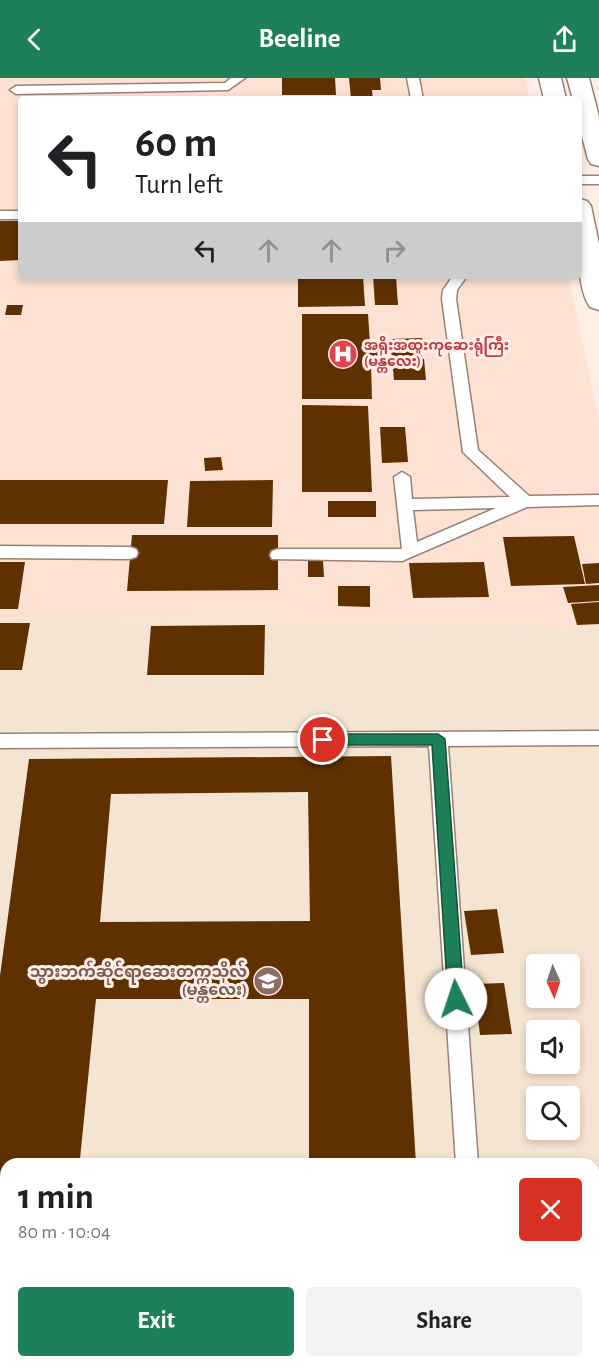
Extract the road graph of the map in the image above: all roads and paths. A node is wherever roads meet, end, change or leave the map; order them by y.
1 (239, 78) edge
2 (413, 78) edge
3 (550, 78) edge
4 (578, 78) edge
5 (18, 84) edge
6 (0, 91) edge
7 (416, 96) edge
8 (554, 96) edge
9 (581, 96) edge
10 (583, 113) edge
11 (599, 159) edge
12 (582, 180) edge
13 (599, 180) edge
14 (0, 215) edge
15 (18, 215) edge
16 (582, 221) edge
17 (588, 250) edge
18 (458, 279) edge
19 (599, 302) edge
20 (402, 477) dead end
21 (599, 500) edge
22 (525, 502) junction
23 (405, 505) junction
24 (0, 552) edge
25 (410, 552) junction
26 (130, 554) dead end
27 (278, 555) dead end
28 (599, 738) edge
29 (438, 739) junction
30 (0, 741) edge
31 (467, 1158) edge

1 - 5 lane
2 - 7 lane
3 - 8 main road
4 - 9 main road
5 - 6 lane
10 - 11 main road
12 - 13 lane
14 - 15 lane
16 - 17 main road
17 - 19 main road
18 - 22 lane
20 - 23 lane
21 - 22 lane
22 - 23 lane
22 - 25 lane
23 - 25 lane
24 - 26 lane
25 - 27 lane
28 - 29 lane
29 - 30 lane
29 - 31 lane

